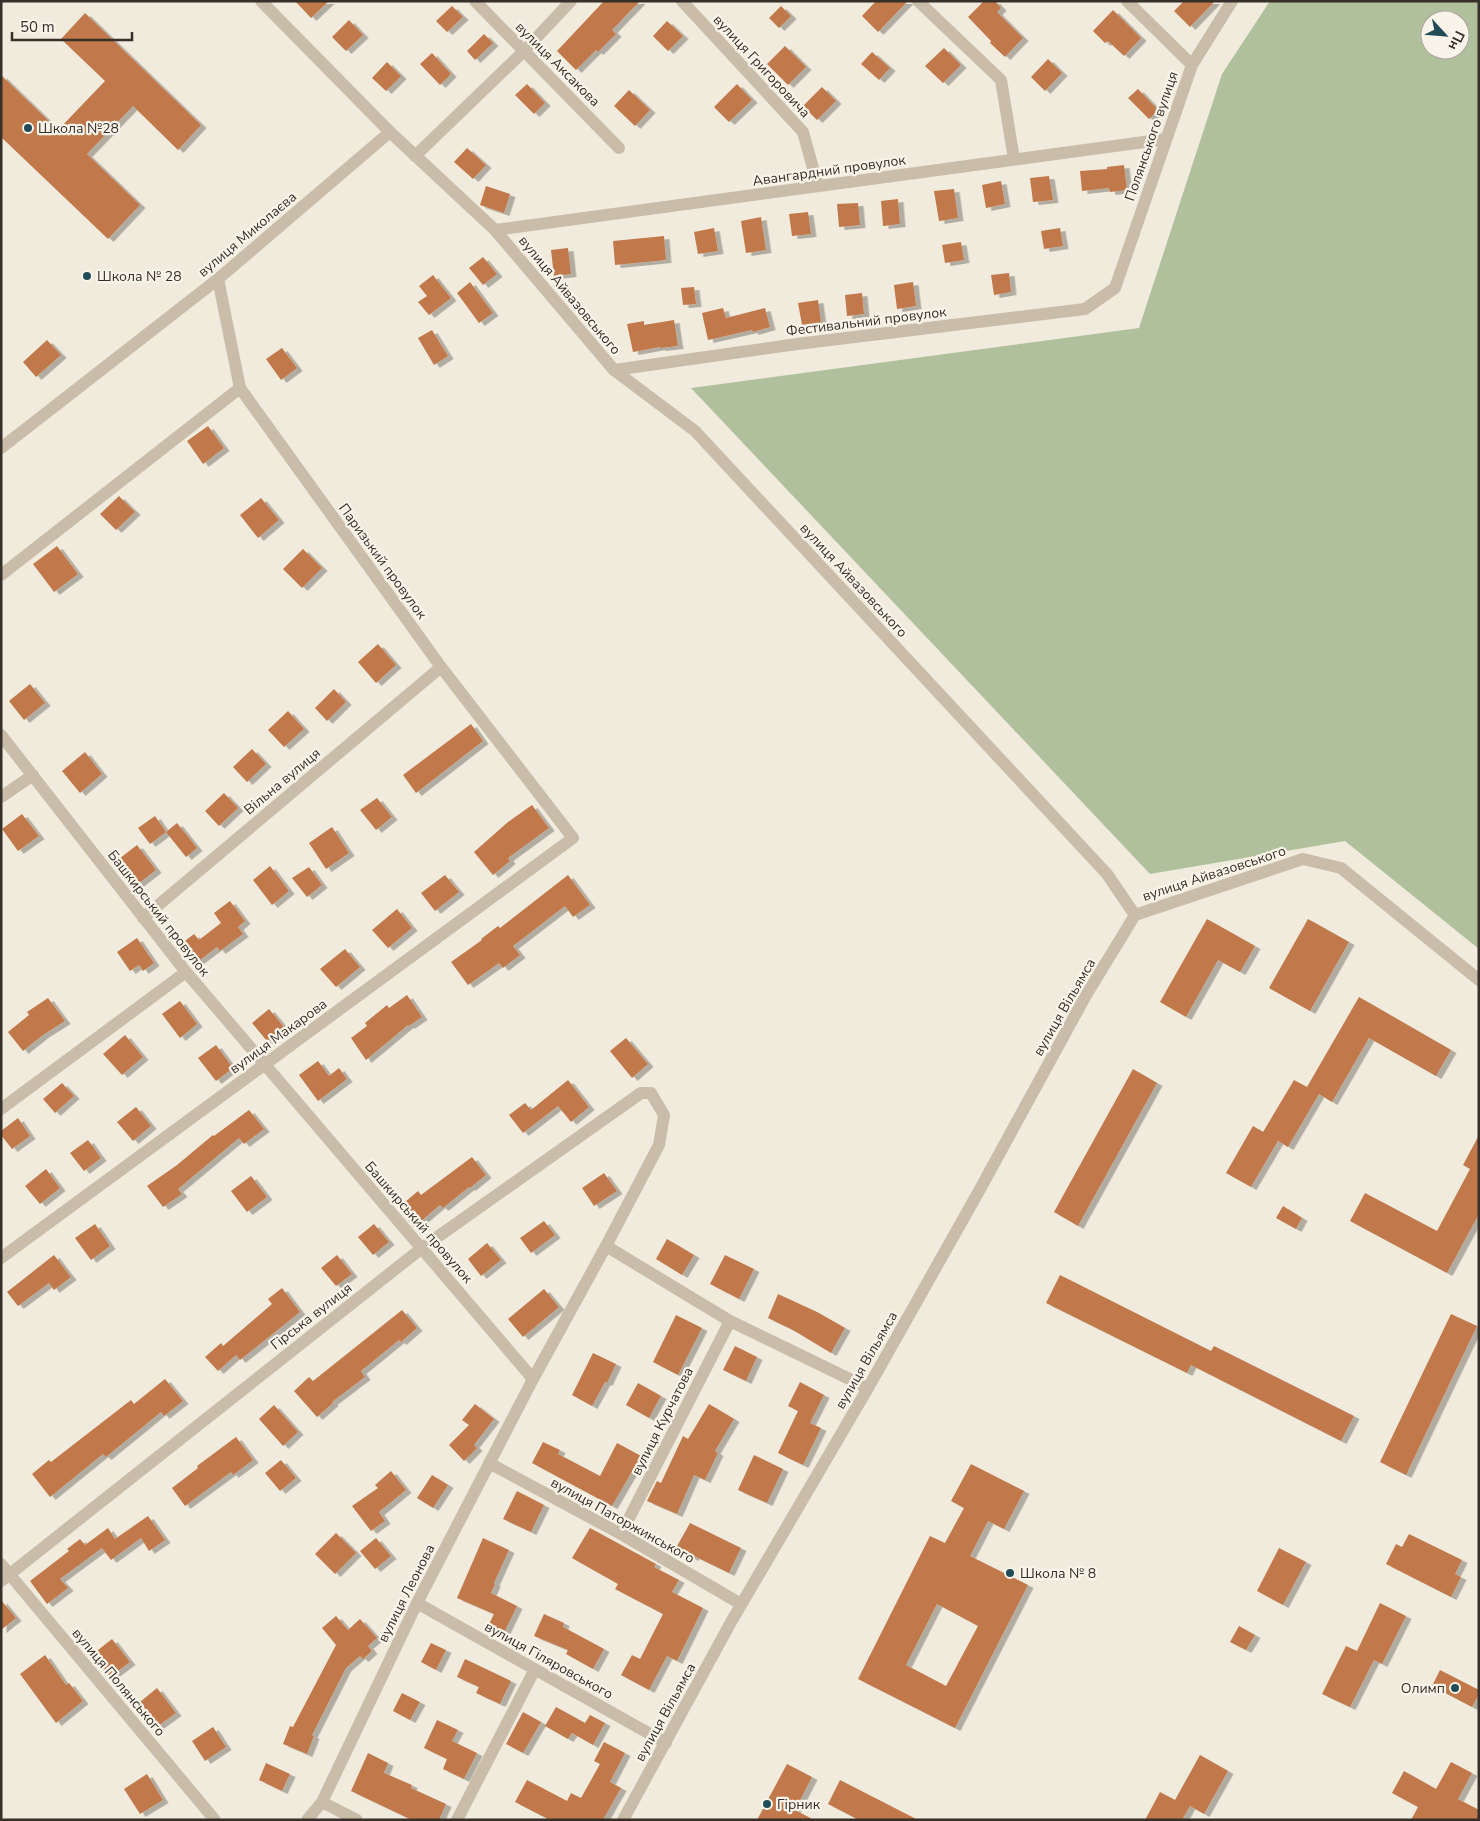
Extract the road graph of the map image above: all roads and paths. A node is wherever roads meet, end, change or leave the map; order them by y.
1 (261, 1) edge
2 (475, 1) edge
3 (571, 1) edge
4 (682, 1) edge
5 (918, 1) edge
6 (1127, 1) edge
7 (1232, 1) edge
8 (524, 51) junction
9 (1192, 65) junction
10 (390, 132) junction
11 (1166, 139) junction
12 (619, 148) dead end
13 (416, 156) junction
14 (1014, 159) junction
15 (818, 186) junction
16 (495, 230) junction
17 (218, 279) junction
18 (1115, 288) joint
19 (614, 370) junction
20 (240, 388) junction
21 (1, 448) edge
22 (1, 575) edge
23 (441, 667) junction
24 (1, 735) edge
25 (33, 775) junction
26 (1, 797) edge
27 (573, 838) joint
28 (1135, 915) junction
29 (143, 918) junction
30 (186, 972) junction
31 (1479, 980) edge
32 (264, 1064) junction
33 (1, 1109) edge
34 (606, 1246) junction
35 (422, 1248) junction
36 (1, 1258) edge
37 (730, 1321) junction
38 (533, 1378) junction
39 (868, 1388) junction
40 (489, 1463) junction
41 (621, 1534) junction
42 (1, 1564) edge
43 (6, 1578) edge
44 (417, 1603) junction
45 (741, 1604) junction
46 (535, 1669) junction
47 (666, 1743) junction
48 (322, 1802) junction
49 (214, 1820) edge
50 (307, 1820) edge
51 (357, 1820) edge
52 (457, 1820) edge
53 (623, 1820) edge

1 - 10 street, вулиця Айвазовського
2 - 8 street, вулиця Аксакова
3 - 8 street
4 - 15 street, вулиця Григоровича
5 - 14 street
6 - 9 street
7 - 9 street, Полянського вулиця
8 - 12 street, вулиця Аксакова
8 - 13 street
9 - 11 street, Полянського вулиця
10 - 13 street, вулиця Айвазовського
10 - 17 street, вулиця Миколаєва
11 - 14 street, Авангардний провулок
11 - 18 street, Полянського вулиця
13 - 16 street, вулиця Айвазовського
14 - 15 street, Авангардний провулок
15 - 16 street, Авангардний провулок
16 - 19 street, вулиця Айвазовського
17 - 20 street, Паризький провулок
17 - 21 street, вулиця Миколаєва
18 - 19 street, Фестивальний провулок
19 - 28 street, вулиця Айвазовського
20 - 22 street
20 - 23 street, Паризький провулок
23 - 27 street, Паризький провулок
23 - 29 street, Вільна вулиця
24 - 25 street, Башкирський провулок
25 - 26 street
25 - 29 street, Башкирський провулок
27 - 32 street, вулиця Макарова
28 - 31 street, вулиця Айвазовського
28 - 39 street, вулиця Вільямса
29 - 30 street, Башкирський провулок
30 - 32 street, Башкирський провулок
30 - 33 street
32 - 35 street, Башкирський провулок
32 - 36 street, вулиця Макарова
34 - 35 street, Гірська вулиця
34 - 37 street
34 - 38 street
35 - 38 street, Башкирський провулок
35 - 43 street, Гірська вулиця
37 - 39 street
37 - 41 street, вулиця Курчатова
38 - 40 street, вулиця Леонова
39 - 45 street, вулиця Вільямса
40 - 41 street, вулиця Паторжинського
40 - 44 street, вулиця Леонова
41 - 45 street, вулиця Паторжинського
42 - 43 street, вулиця Полянського
43 - 49 street, вулиця Полянського
44 - 46 street, вулиця Гіляровського
44 - 48 street, вулиця Леонова
45 - 47 street, вулиця Вільямса
46 - 47 street, вулиця Гіляровського
46 - 52 street
47 - 53 street, вулиця Вільямса
48 - 50 street, вулиця Леонова
48 - 51 street

